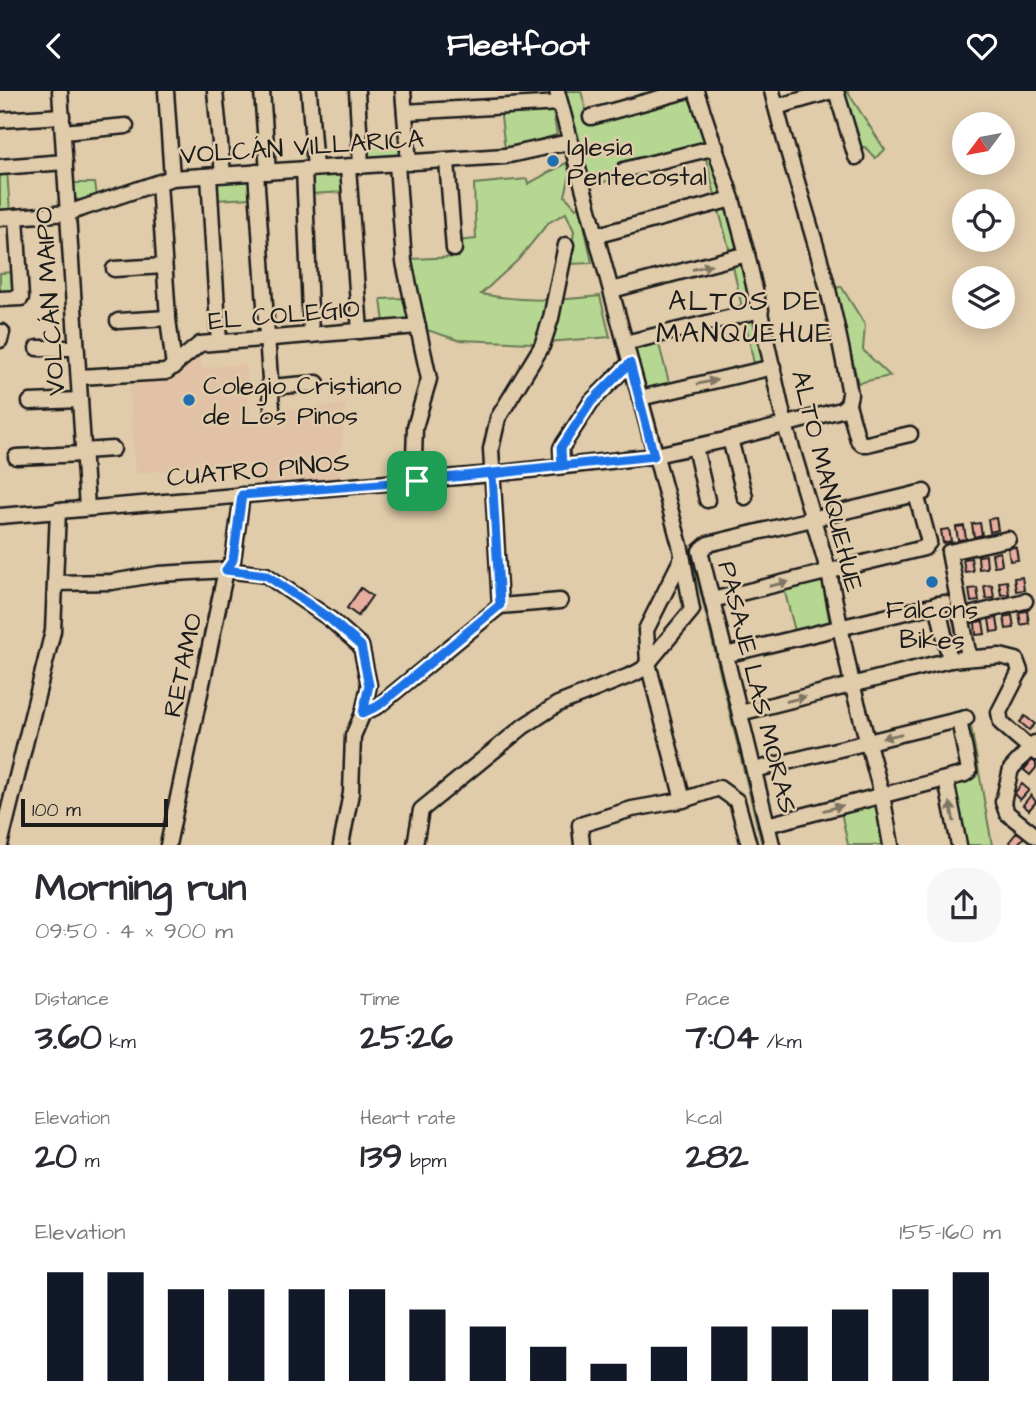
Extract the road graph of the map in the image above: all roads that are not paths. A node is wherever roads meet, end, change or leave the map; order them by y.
1 (60, 91) edge
2 (166, 91) edge
3 (215, 91) edge
4 (262, 91) edge
5 (309, 91) edge
6 (357, 91) edge
7 (403, 91) edge
8 (685, 91) edge
9 (696, 91) edge
10 (772, 91) edge
11 (834, 91) edge
12 (559, 97) edge
13 (776, 107) junction
14 (405, 112) junction
15 (62, 116) junction
16 (592, 117) dead end
17 (0, 120) edge
18 (127, 126) dead end
19 (63, 132) junction
20 (569, 142) junction
21 (716, 147) junction
22 (856, 157) dead end
23 (447, 161) junction
24 (65, 162) junction
25 (403, 163) junction
26 (355, 166) junction
27 (0, 167) edge
28 (309, 169) junction
29 (624, 170) dead end
30 (262, 172) junction
31 (216, 175) junction
32 (166, 181) junction
33 (732, 199) junction
34 (68, 213) junction
35 (16, 216) junction
36 (0, 218) edge
37 (598, 235) junction
38 (566, 245) dead end
39 (454, 249) dead end
40 (747, 254) junction
41 (164, 266) junction
42 (114, 269) dead end
43 (612, 290) junction
44 (0, 299) edge
45 (761, 310) junction
46 (168, 318) junction
47 (118, 321) dead end
48 (418, 326) junction
49 (360, 331) junction
50 (311, 335) junction
51 (266, 339) junction
52 (219, 342) junction
53 (625, 343) junction
54 (37, 348) dead end
55 (76, 348) junction
56 (630, 363) junction
57 (174, 367) junction
58 (774, 367) junction
59 (79, 377) junction
60 (317, 383) dead end
61 (270, 387) junction
62 (640, 398) junction
63 (80, 400) junction
64 (30, 402) dead end
65 (848, 404) junction
66 (272, 409) dead end
67 (785, 425) junction
68 (910, 434) dead end
69 (730, 439) junction
70 (695, 447) junction
71 (113, 449) dead end
72 (83, 452) junction
73 (654, 456) junction
74 (16, 457) dead end
75 (562, 466) junction
76 (492, 474) junction
77 (417, 481) junction
78 (242, 495) junction
79 (745, 497) dead end
80 (707, 501) dead end
81 (87, 508) junction
82 (58, 510) junction
83 (0, 516) edge
84 (814, 518) junction
85 (1008, 538) dead end
86 (681, 553) junction
87 (226, 570) junction
88 (829, 573) junction
89 (55, 583) junction
90 (712, 600) junction
91 (560, 601) dead end
92 (1025, 601) dead end
93 (500, 605) junction
94 (961, 617) junction
95 (839, 628) junction
96 (725, 655) junction
97 (969, 657) junction
98 (950, 660) junction
99 (648, 663) junction
100 (852, 684) junction
101 (363, 713) junction
102 (740, 713) junction
103 (869, 741) junction
104 (1034, 748) edge
105 (754, 770) junction
106 (946, 780) junction
107 (882, 795) junction
108 (683, 800) junction
109 (767, 825) junction
110 (1036, 836) edge
111 (1, 845) edge
112 (167, 845) edge
113 (341, 845) edge
114 (415, 845) edge
115 (582, 845) edge
116 (749, 845) edge
117 (772, 845) edge
118 (891, 845) edge
119 (959, 845) edge

1 - 15 street, VOLCÁN MAIPO
2 - 32 street
3 - 31 street
4 - 30 street
5 - 28 street
6 - 26 street
7 - 14 street
8 - 16 street
9 - 21 street, ALTO MANQUEHUE
10 - 13 street
11 - 13 street
11 - 22 street
12 - 14 street
12 - 20 street
13 - 65 street
14 - 25 street
15 - 17 street
15 - 19 street, VOLCÁN MAIPO
18 - 19 street
19 - 24 street, VOLCÁN MAIPO
20 - 23 street, VOLCÁN VILLARICA
20 - 37 street
21 - 29 street
21 - 33 street, ALTO MANQUEHUE
23 - 25 street, VOLCÁN VILLARICA
23 - 39 street
24 - 27 street
24 - 34 street, VOLCÁN MAIPO
25 - 26 street, VOLCÁN VILLARICA
25 - 48 street
26 - 28 street, VOLCÁN VILLARICA
26 - 49 street
28 - 30 street, VOLCÁN VILLARICA
28 - 50 street
30 - 31 street, VOLCÁN VILLARICA
30 - 51 street
31 - 32 street, VOLCÁN VILLARICA
31 - 52 street
32 - 34 street, VOLCÁN VILLARICA
32 - 41 street
33 - 37 street
33 - 40 street, ALTO MANQUEHUE
34 - 35 street, VOLCÁN VILLARICA
34 - 55 street, VOLCÁN MAIPO
35 - 36 street, VOLCÁN VILLARICA
35 - 44 street
37 - 43 street
38 - 76 street
43 -> 40 street
40 - 45 street, ALTO MANQUEHUE
41 - 42 street
41 - 46 street
43 - 53 street
45 - 53 street
45 - 58 street, ALTO MANQUEHUE
46 - 47 street
46 - 57 street
48 - 49 street, EL COLEGIO
48 - 77 street
49 - 50 street, EL COLEGIO
50 - 51 street, EL COLEGIO
51 - 52 street, EL COLEGIO
51 - 61 street
52 - 57 street, EL COLEGIO
53 - 56 street
54 - 55 street
55 - 59 street, VOLCÁN MAIPO
56 - 62 street
56 - 75 street
57 - 59 street
62 -> 58 street
58 - 67 street, ALTO MANQUEHUE
59 - 63 street, VOLCÁN MAIPO
60 - 61 street
61 - 66 street
62 - 73 street
63 - 64 street
63 - 72 street, VOLCÁN MAIPO
65 - 67 street, CUATRO PINOS
65 - 68 street
67 - 69 street, CUATRO PINOS
67 - 84 street, ALTO MANQUEHUE
69 - 70 street, CUATRO PINOS
69 - 79 street
70 - 73 street, CUATRO PINOS
70 - 80 street
71 - 72 street
72 - 74 street
72 - 81 street, VOLCÁN MAIPO
73 - 75 street, CUATRO PINOS
73 - 86 street
75 - 76 street, CUATRO PINOS
76 - 77 street, CUATRO PINOS
76 - 93 street
77 - 78 street, CUATRO PINOS
78 - 81 street, CUATRO PINOS
78 - 87 street, RETAMO
81 - 82 street, CUATRO PINOS
82 - 83 street, CUATRO PINOS
82 - 89 street
84 - 88 street, ALTO MANQUEHUE
84 - 88 street
84 - 90 street, PASAJE LAS MORAS
85 - 94 street
86 - 99 street
86 - 99 street
87 - 89 street
87 - 101 street
87 - 112 street, RETAMO
90 -> 88 street
88 - 95 street, ALTO MANQUEHUE
89 - 111 street
90 - 96 street, PASAJE LAS MORAS
91 - 93 street
92 - 94 street
93 - 101 street
94 - 97 street
95 - 96 street
95 - 98 street
95 - 100 street, ALTO MANQUEHUE
96 - 102 street, PASAJE LAS MORAS
97 - 98 street
97 - 104 street
98 - 100 street
99 - 108 street
99 - 114 street
102 -> 100 street
100 - 103 street, ALTO MANQUEHUE
101 - 113 street
102 - 105 street, PASAJE LAS MORAS
103 - 105 street
106 -> 103 street
103 - 107 street, ALTO MANQUEHUE
104 - 110 street
105 - 109 street, PASAJE LAS MORAS
106 - 107 street
119 -> 106 street
109 -> 107 street
107 - 118 street, ALTO MANQUEHUE
108 - 115 street
108 - 116 street
109 - 117 street, PASAJE LAS MORAS

